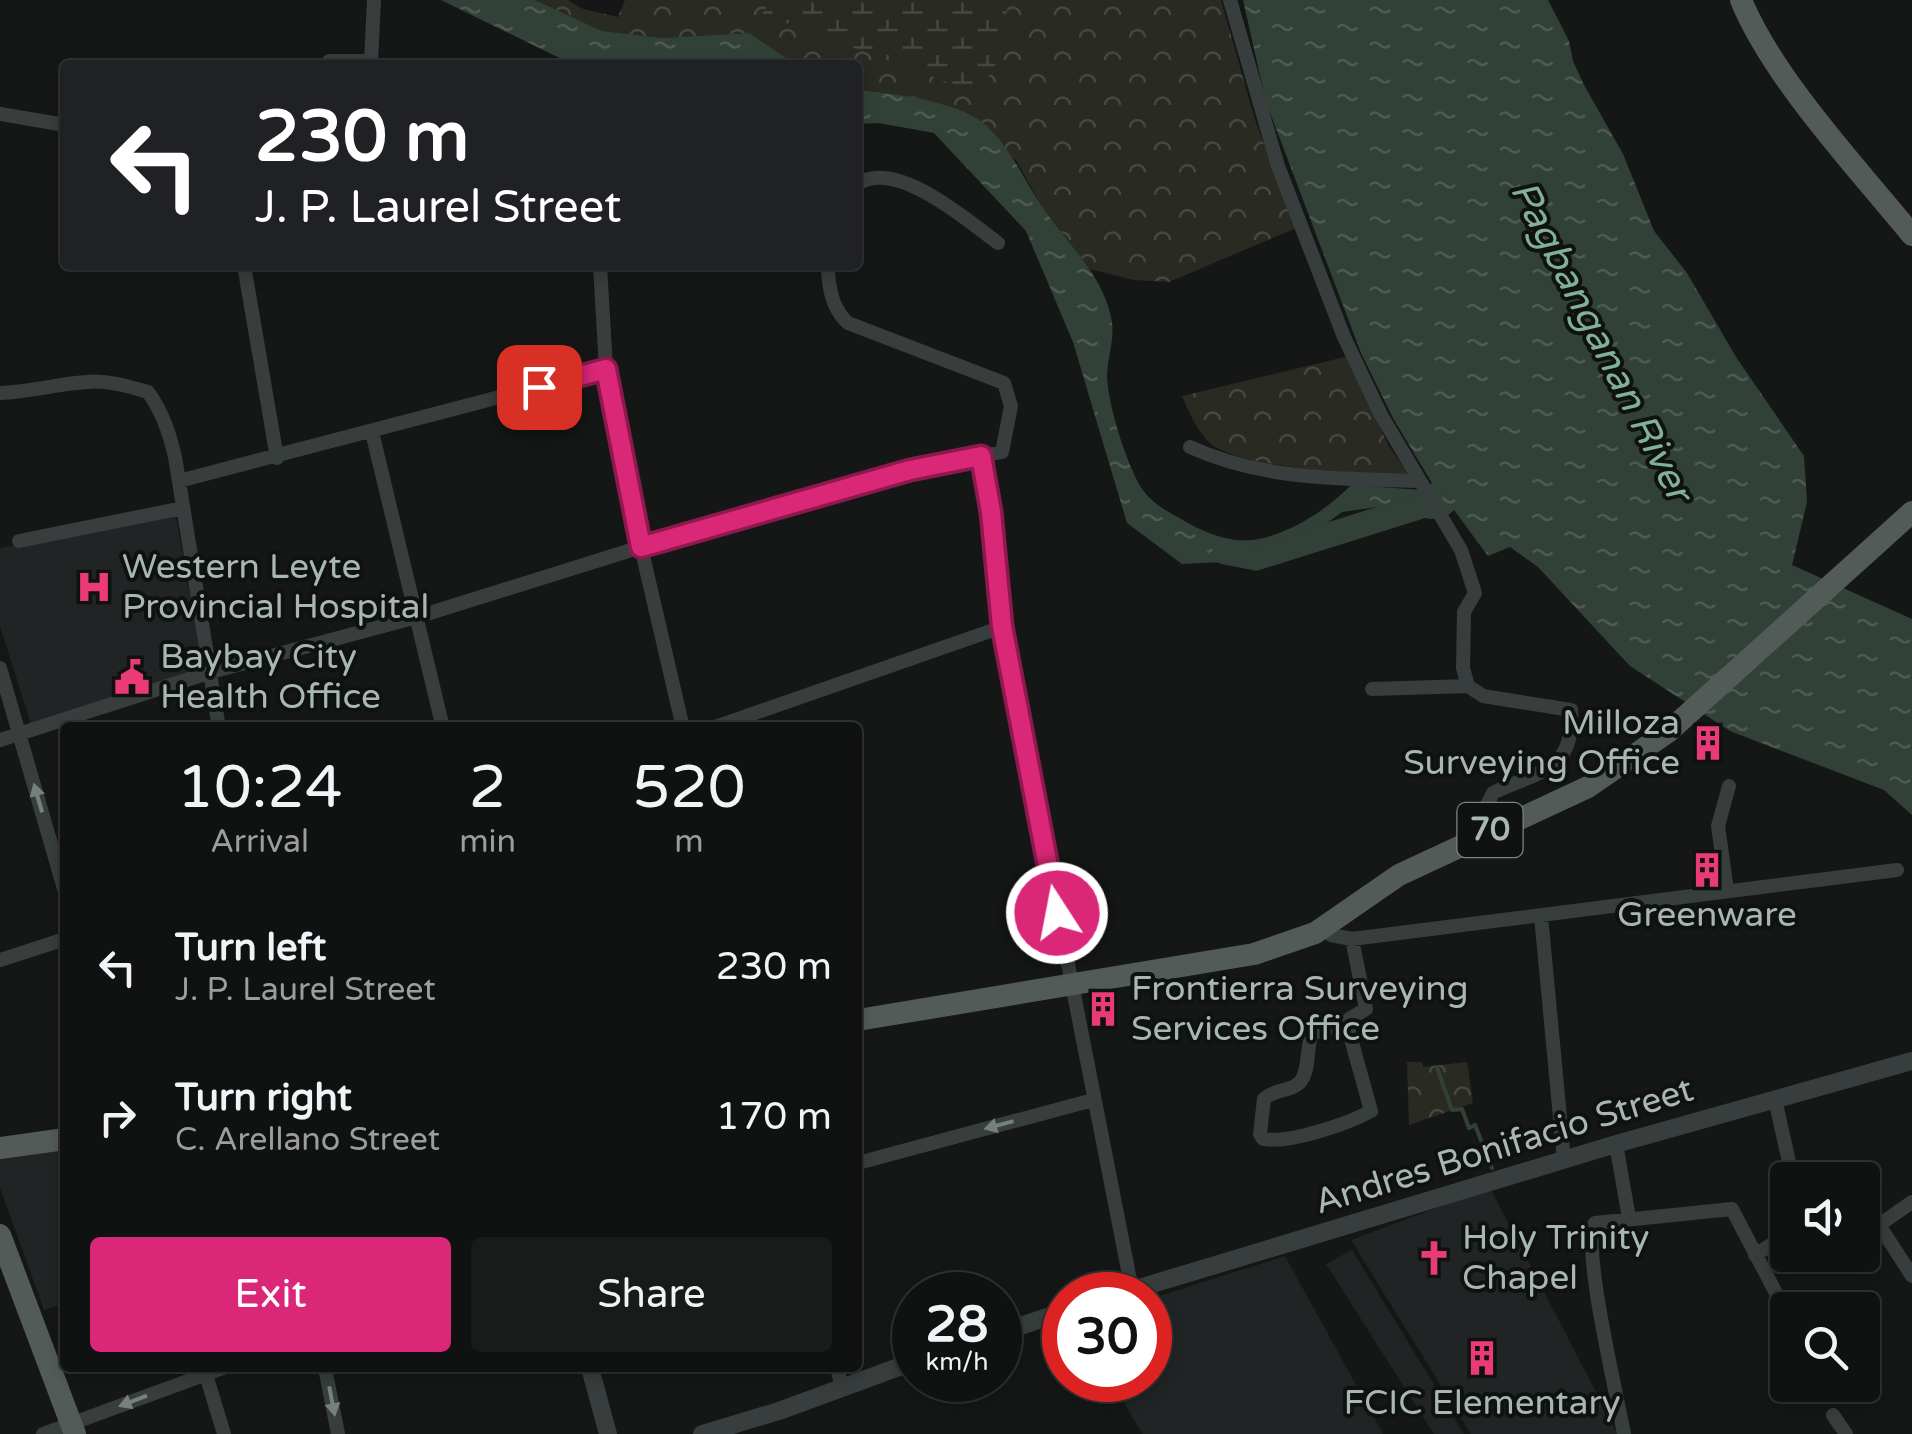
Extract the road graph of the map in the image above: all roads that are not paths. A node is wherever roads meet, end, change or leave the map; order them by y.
1 (1230, 0) edge
2 (1741, 0) edge
3 (374, 2) edge
4 (371, 60) edge
5 (0, 114) edge
6 (60, 124) edge
7 (862, 183) edge
8 (1912, 234) edge
9 (998, 242) dead end
10 (245, 270) edge
11 (600, 270) edge
12 (829, 270) edge
13 (606, 369) junction
14 (0, 394) edge
15 (372, 432) junction
16 (1190, 447) dead end
17 (981, 456) junction
18 (278, 458) junction
19 (179, 481) junction
20 (1422, 483) junction
21 (183, 508) junction
22 (1909, 515) edge
23 (19, 541) dead end
24 (641, 547) junction
25 (417, 617) junction
26 (1002, 626) junction
27 (0, 668) edge
28 (211, 672) junction
29 (1468, 686) junction
30 (1372, 689) dead end
31 (218, 722) edge
32 (442, 722) edge
33 (681, 722) edge
34 (729, 722) edge
35 (19, 735) junction
36 (0, 740) edge
37 (1729, 786) dead end
38 (1476, 836) junction
39 (1897, 870) dead end
40 (60, 875) edge
41 (1726, 890) junction
42 (1541, 916) junction
43 (1318, 931) junction
44 (1352, 938) junction
45 (60, 942) edge
46 (0, 960) edge
47 (1070, 985) junction
48 (862, 1019) edge
49 (1348, 1028) junction
50 (1912, 1061) edge
51 (1775, 1099) junction
52 (1093, 1100) junction
53 (60, 1141) edge
54 (1616, 1144) junction
55 (0, 1148) edge
56 (1564, 1160) junction
57 (862, 1162) edge
58 (1789, 1162) edge
59 (1912, 1202) edge
60 (1629, 1218) junction
61 (0, 1235) edge
62 (1770, 1245) edge
63 (1755, 1255) junction
64 (1121, 1272) edge
65 (1912, 1276) edge
66 (1172, 1278) edge
67 (1775, 1292) edge
68 (892, 1369) edge
69 (201, 1372) edge
70 (206, 1372) edge
71 (326, 1372) edge
72 (591, 1372) edge
73 (837, 1372) edge
74 (842, 1387) junction
75 (1833, 1415) dead end
76 (74, 1429) edge
77 (43, 1434) edge
78 (224, 1434) edge
79 (338, 1434) edge
80 (608, 1434) edge
81 (702, 1434) edge
82 (1624, 1434) edge
83 (1846, 1434) edge

1 - 20 street
2 - 8 main road
3 - 4 street
5 - 6 street
7 - 9 street
10 - 18 street
11 - 13 street
12 - 17 street
13 - 15 street
13 - 24 street
14 - 19 street
15 - 18 street
15 - 25 street
16 - 20 street
17 - 24 street
17 - 26 street
18 - 19 street
19 - 21 street
20 - 29 street
21 - 23 street
21 - 28 street
22 - 38 main road, 70
24 - 25 street
24 - 33 street
25 - 28 street
25 - 32 street
26 - 34 street
26 - 47 street
27 - 35 street
28 - 31 street
28 - 35 street
29 - 30 street
29 - 38 street
35 - 36 street
40 -> 35 street
37 - 41 street
38 - 43 main road, 70
39 - 41 street
41 - 42 street
42 - 44 street
42 - 56 street
43 - 44 street
43 - 47 main road, 70
44 - 49 street
45 - 46 street
47 - 48 main road, 70
47 - 52 street
49 - 49 street
50 - 51 street, Andres Bonifacio Street
51 - 54 street, Andres Bonifacio Street
51 - 58 street
52 -> 57 street
52 - 64 street
53 - 55 main road
54 - 56 street, Andres Bonifacio Street
54 - 60 street
56 - 66 street, Andres Bonifacio Street
59 - 65 street
60 - 63 street
60 - 82 street
61 - 76 main road
62 - 63 street
63 - 67 street
68 - 74 street
69 -> 76 street
70 - 78 street
71 -> 79 street
72 - 80 street
73 - 74 street
74 - 81 street
75 - 83 street
76 - 77 street

